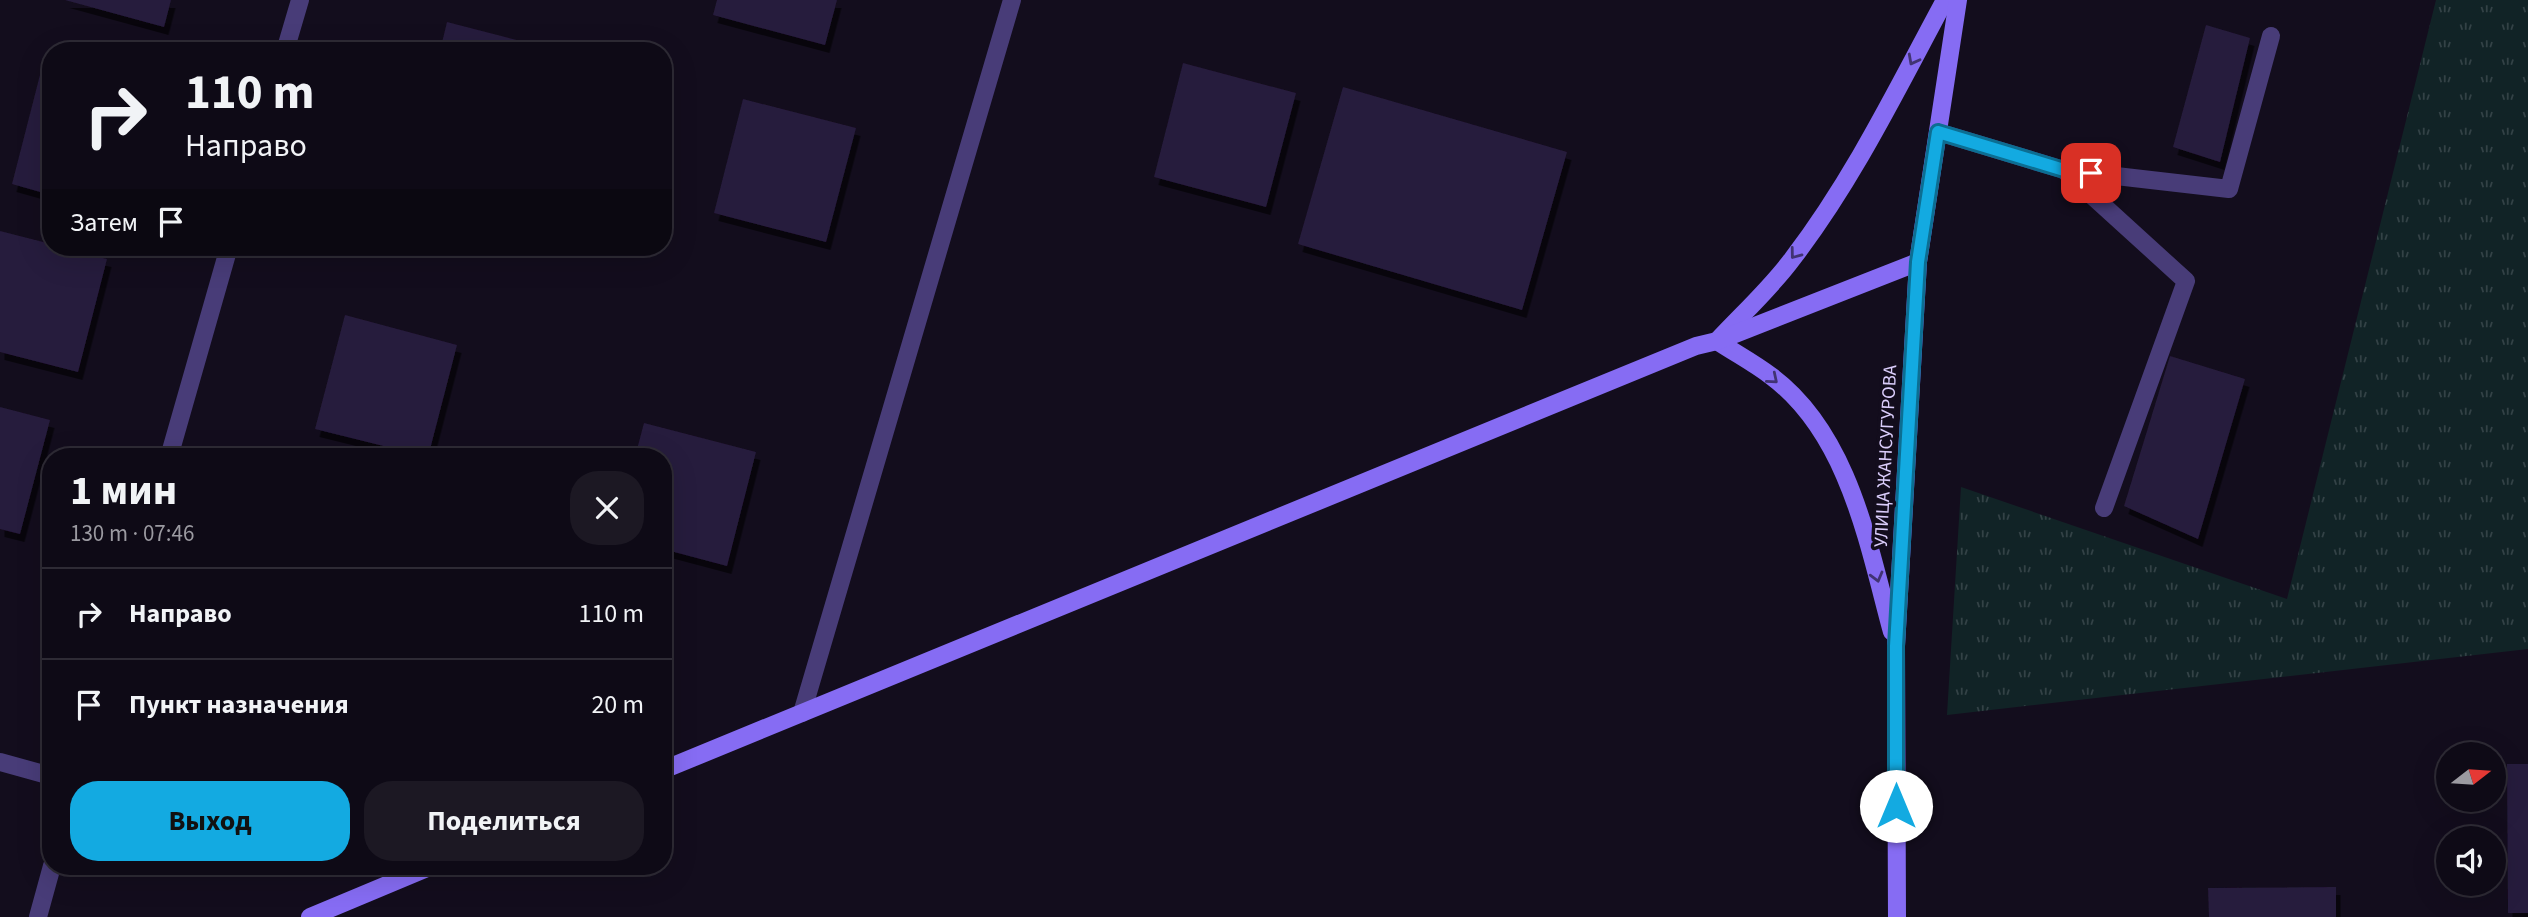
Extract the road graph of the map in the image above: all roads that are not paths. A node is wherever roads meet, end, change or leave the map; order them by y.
1 (300, 0) edge
2 (1012, 0) edge
3 (1945, 0) edge
4 (1958, 0) edge
5 (2271, 36) dead end
6 (288, 42) edge
7 (1938, 132) junction
8 (2064, 170) junction
9 (226, 256) edge
10 (1918, 262) junction
11 (1717, 341) junction
12 (172, 448) edge
13 (2104, 508) dead end
14 (1896, 646) junction
15 (802, 713) junction
16 (0, 762) edge
17 (672, 766) edge
18 (42, 774) edge
19 (50, 875) edge
20 (410, 875) edge
21 (1894, 915) edge
22 (38, 917) edge
23 (310, 917) edge

1 - 6 street
2 - 15 street
3 -> 11 main road
4 - 7 main road, УЛИЦА ЖАНСУГУРОВА
5 - 8 street
7 - 8 street
7 - 10 main road, УЛИЦА ЖАНСУГУРОВА
8 - 13 street
9 - 12 street
10 - 11 main road
10 - 14 main road, УЛИЦА ЖАНСУГУРОВА
11 -> 14 main road
11 - 15 main road
14 - 21 main road, УЛИЦА ЖАНСУГУРОВА
15 - 17 main road
16 - 18 street
19 - 22 street
20 - 23 main road

